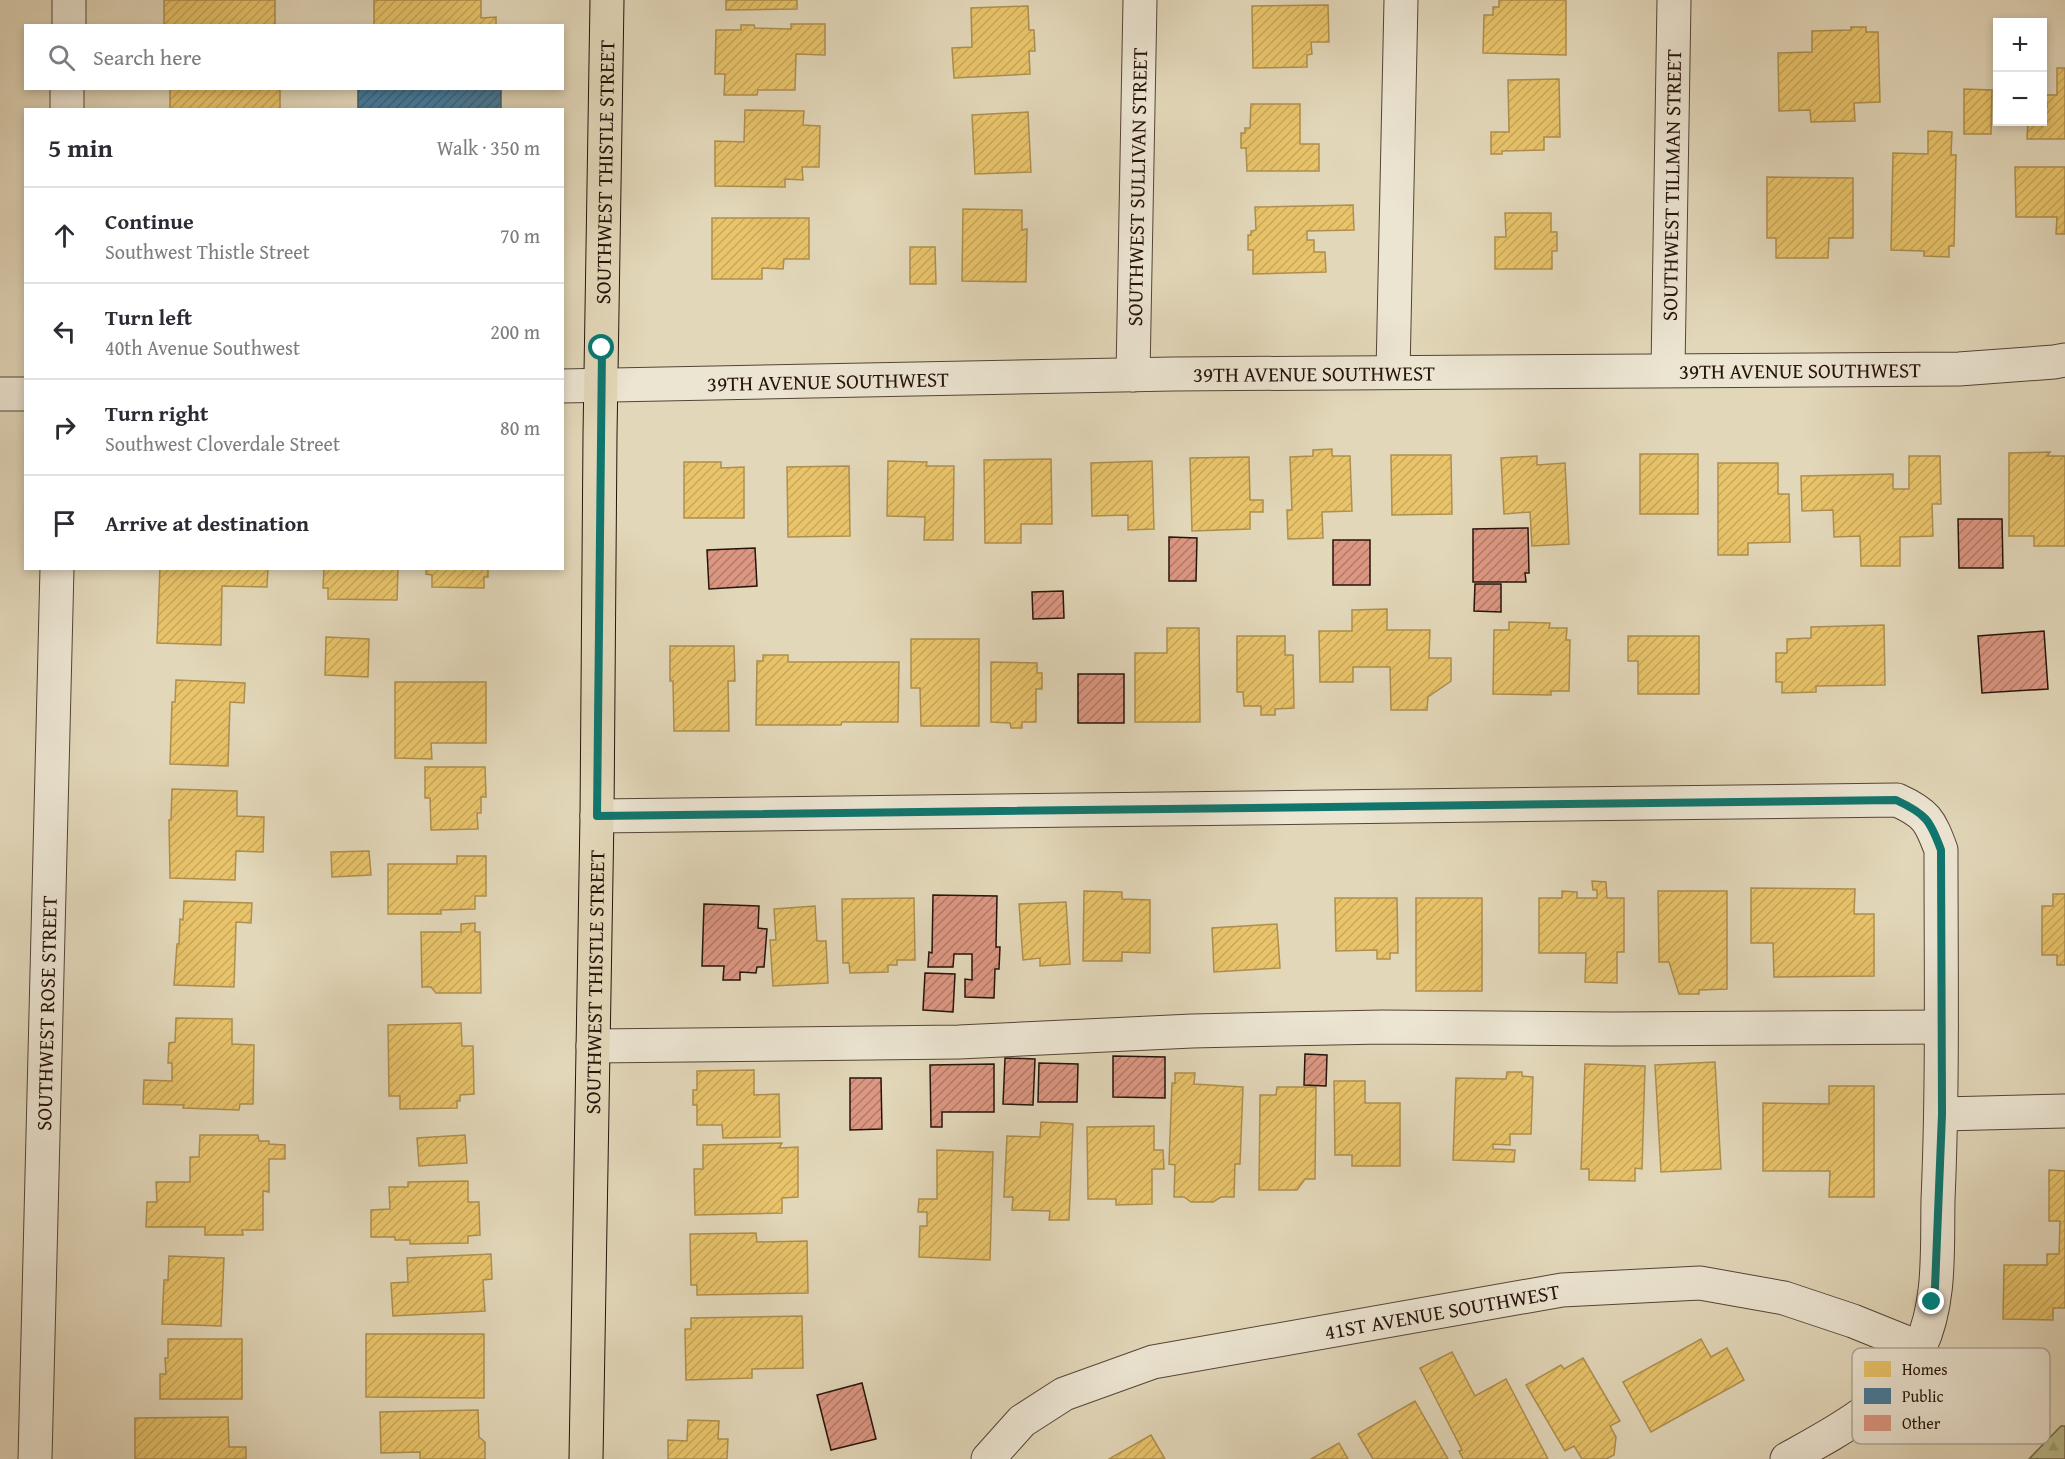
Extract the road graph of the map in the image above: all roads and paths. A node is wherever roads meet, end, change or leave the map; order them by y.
1 (69, 0) edge
2 (607, 0) edge
3 (1140, 0) edge
4 (1401, 0) edge
5 (1674, 0) edge
6 (69, 24) edge
7 (67, 90) edge
8 (67, 108) edge
9 (2065, 360) edge
10 (1668, 369) junction
11 (1394, 372) junction
12 (1133, 375) junction
13 (564, 386) edge
14 (601, 386) junction
15 (0, 394) edge
16 (24, 394) edge
17 (57, 570) edge
18 (597, 816) junction
19 (1941, 1027) junction
20 (593, 1046) junction
21 (2065, 1111) edge
22 (1942, 1114) junction
23 (1920, 1348) joint
24 (1852, 1420) edge
25 (35, 1459) edge
26 (586, 1459) edge
27 (988, 1459) edge
28 (1787, 1459) edge

1 - 6 street
2 - 14 main road, SOUTHWEST THISTLE STREET
3 - 12 street, SOUTHWEST SULLIVAN STREET
4 - 11 street
5 - 10 street, SOUTHWEST TILLMAN STREET
7 - 8 street
9 - 10 street, 39TH AVENUE SOUTHWEST
10 - 11 street, 39TH AVENUE SOUTHWEST
11 - 12 street, 39TH AVENUE SOUTHWEST
12 - 14 street, 39TH AVENUE SOUTHWEST
13 - 14 street, 39TH AVENUE SOUTHWEST
14 - 18 main road, SOUTHWEST THISTLE STREET
15 - 16 street
17 - 25 street, SOUTHWEST ROSE STREET
18 - 19 street
18 - 20 main road, SOUTHWEST THISTLE STREET
19 - 20 street
19 - 22 street
20 - 26 main road, SOUTHWEST THISTLE STREET
21 - 22 street
22 - 23 street
23 - 27 street, 41ST AVENUE SOUTHWEST
24 - 28 street

